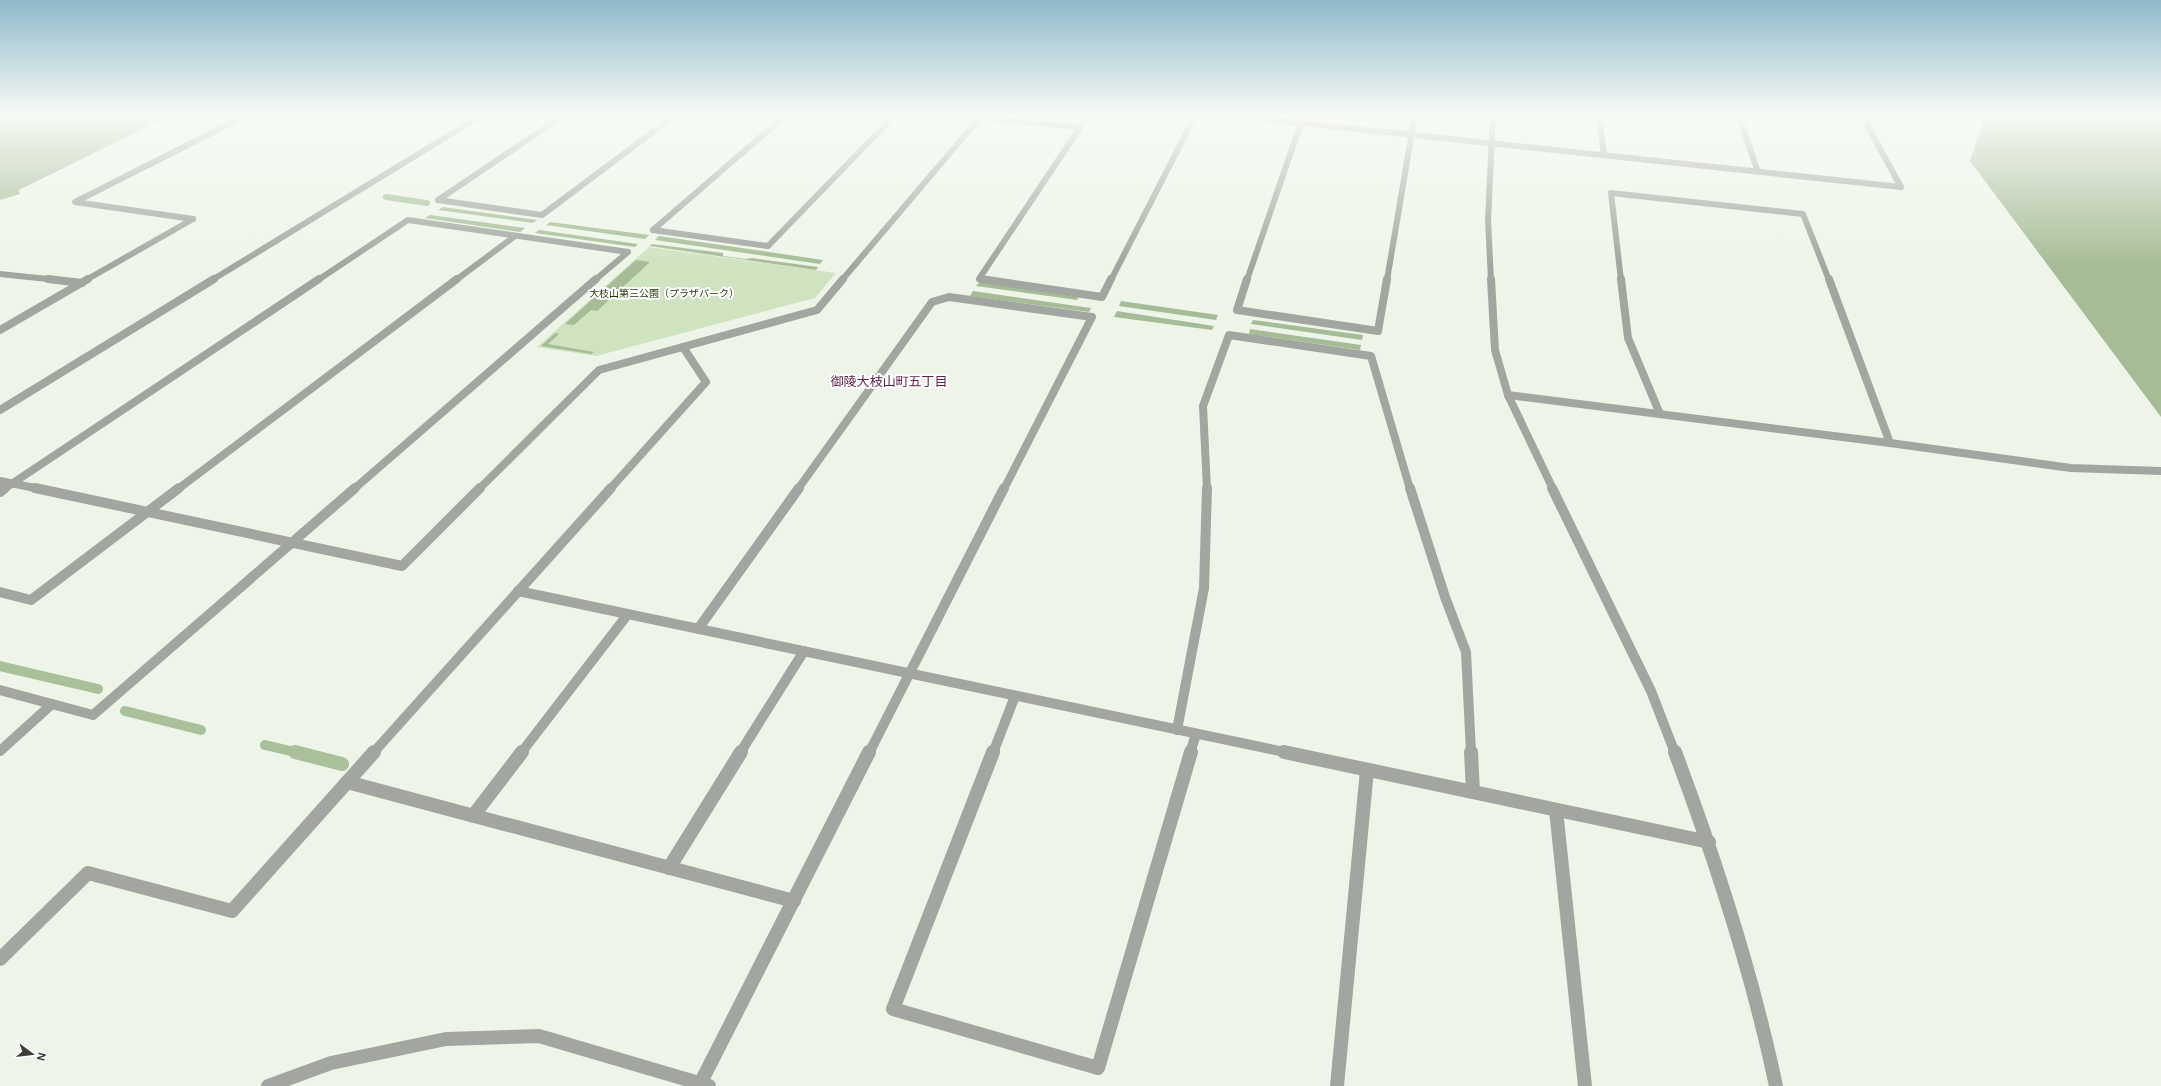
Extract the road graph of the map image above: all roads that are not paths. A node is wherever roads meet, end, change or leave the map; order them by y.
1 (149, 165) edge
2 (401, 165) edge
3 (491, 165) edge
4 (609, 165) edge
5 (729, 165) edge
6 (847, 165) edge
7 (941, 165) edge
8 (1055, 165) edge
9 (1170, 165) edge
10 (1287, 165) edge
11 (1407, 165) edge
12 (1491, 165) edge
13 (1692, 165) edge
14 (1755, 165) edge
15 (1889, 165) edge
16 (1758, 172) junction
17 (515, 236) junction
18 (0, 274) edge
19 (82, 282) junction
20 (0, 330) edge
21 (683, 347) junction
22 (1508, 395) junction
23 (0, 410) edge
24 (1660, 414) junction
25 (1890, 443) junction
26 (2161, 470) edge
27 (0, 482) edge
28 (12, 484) junction
29 (0, 492) edge
30 (147, 513) junction
31 (292, 543) junction
32 (518, 591) junction
33 (0, 592) edge
34 (628, 614) junction
35 (698, 629) junction
36 (804, 651) junction
37 (910, 674) junction
38 (0, 690) edge
39 (1014, 696) junction
40 (52, 704) junction
41 (1176, 730) junction
42 (1196, 734) junction
43 (0, 751) edge
44 (1368, 770) junction
45 (347, 782) junction
46 (1472, 792) junction
47 (1556, 810) junction
48 (473, 816) junction
49 (1709, 842) junction
50 (669, 868) junction
51 (794, 901) junction
52 (0, 958) edge
53 (703, 1085) edge
54 (268, 1086) edge
55 (1337, 1086) edge
56 (1585, 1086) edge
57 (1776, 1086) edge

1 - 19 street
2 - 23 street
3 - 4 street
5 - 6 street
7 - 21 street
8 - 9 street
10 - 11 street
12 - 22 street
13 - 16 street
14 - 16 street
15 - 16 street
17 - 28 street
17 - 30 street
17 - 31 street
18 - 19 street
19 - 20 street
21 - 31 street
21 - 32 street
22 - 24 street
22 - 49 street
24 - 25 street
24 - 25 street
25 - 26 street
27 - 28 street
28 - 29 street
28 - 30 street
30 - 31 street
30 - 33 street
31 - 40 street
32 - 34 street
32 - 45 street
34 - 35 street
34 - 48 street
35 - 36 street
35 - 37 street
36 - 37 street
36 - 50 street
37 - 39 street
37 - 51 street
38 - 40 street
39 - 41 street
39 - 42 street
40 - 43 street
41 - 42 street
41 - 46 street
42 - 44 street
44 - 46 street
44 - 55 street
45 - 48 street
45 - 52 street
46 - 47 street
47 - 49 street
47 - 56 street
48 - 50 street
49 - 57 street
50 - 51 street
51 - 53 street
53 - 54 street

